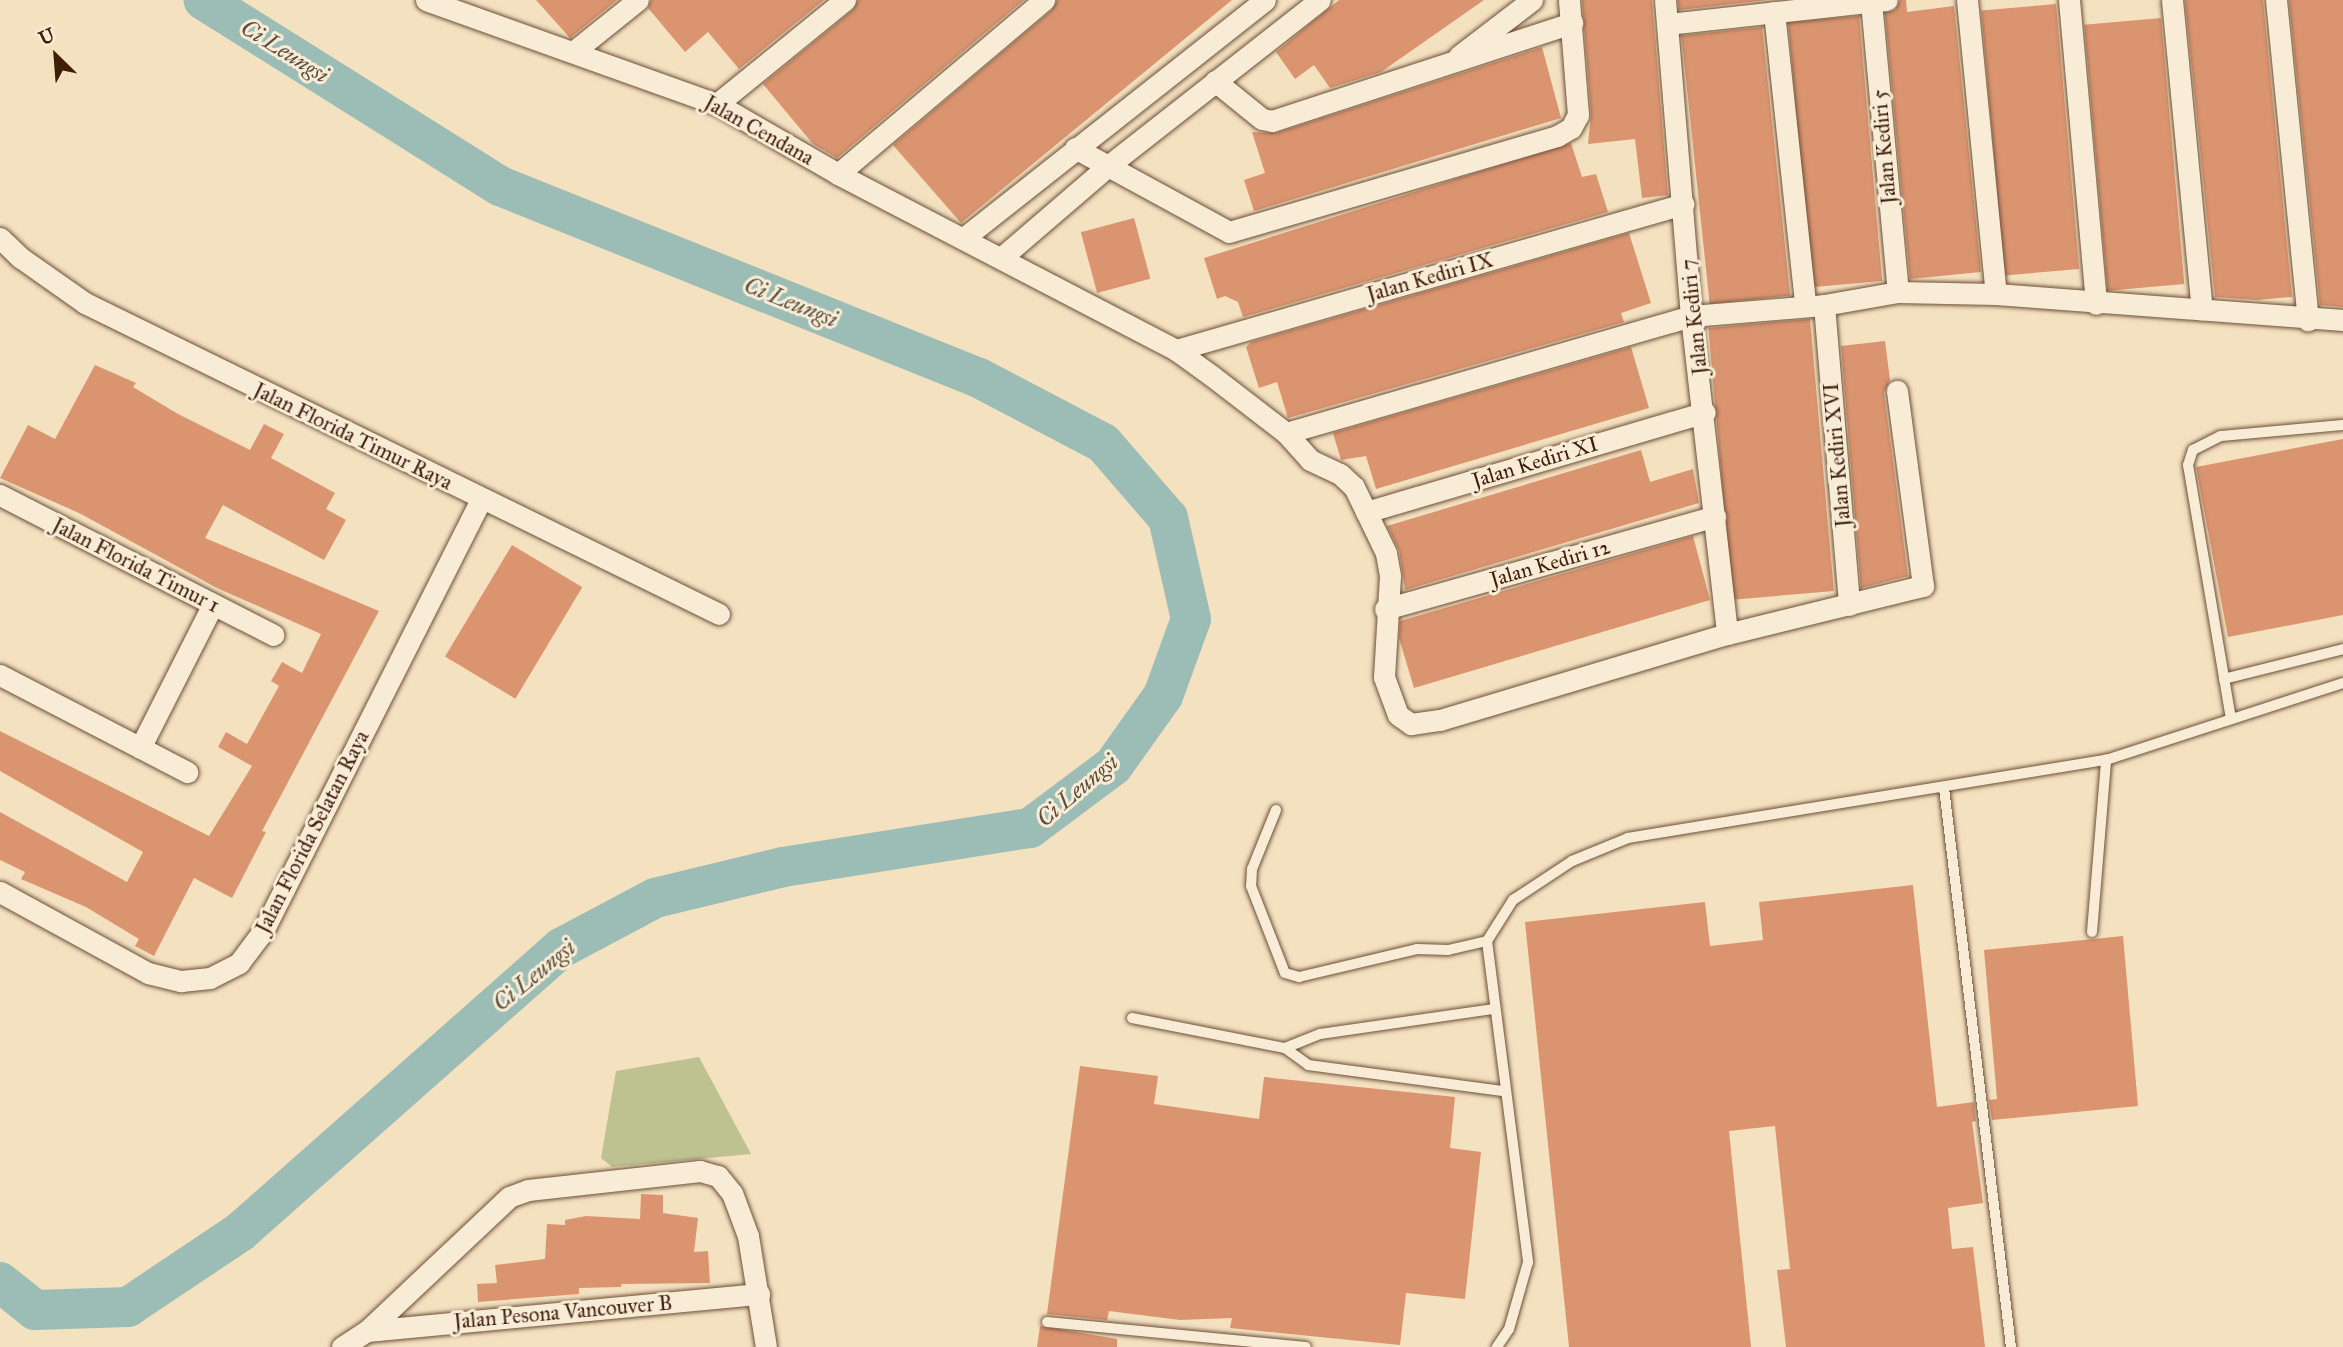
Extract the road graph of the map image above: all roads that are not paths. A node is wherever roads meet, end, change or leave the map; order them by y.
1 (638, 0) edge
2 (845, 0) edge
3 (1044, 0) edge
4 (1265, 0) edge
5 (1320, 0) edge
6 (1532, 0) edge
7 (1569, 0) edge
8 (1665, 0) edge
9 (1967, 0) edge
10 (2069, 0) edge
11 (2172, 0) edge
12 (2276, 0) edge
13 (431, 1) edge
14 (1879, 1) edge
15 (1774, 12) junction
16 (1572, 23) junction
17 (1668, 24) junction
18 (573, 52) junction
19 (1453, 61) junction
20 (1215, 80) junction
21 (717, 104) junction
22 (1075, 148) junction
23 (1108, 166) junction
24 (838, 174) junction
25 (1683, 204) junction
26 (965, 237) junction
27 (0, 238) edge
28 (1001, 258) junction
29 (1898, 292) junction
30 (1996, 294) junction
31 (1815, 304) junction
32 (2096, 304) junction
33 (2203, 310) junction
34 (1691, 317) junction
35 (2308, 320) junction
36 (2343, 320) edge
37 (1176, 350) junction
38 (1897, 391) dead end
39 (1705, 412) junction
40 (2343, 425) edge
41 (1286, 433) junction
42 (0, 495) edge
43 (481, 500) junction
44 (1366, 512) junction
45 (1715, 516) junction
46 (213, 604) junction
47 (1849, 605) junction
48 (1385, 609) junction
49 (719, 614) dead end
50 (1727, 634) junction
51 (273, 635) dead end
52 (2343, 649) edge
53 (0, 675) edge
54 (2224, 679) junction
55 (2343, 683) edge
56 (2231, 719) junction
57 (140, 748) junction
58 (2106, 760) junction
59 (187, 772) dead end
60 (1944, 788) junction
61 (1276, 810) dead end
62 (0, 892) edge
63 (2092, 932) dead end
64 (1486, 941) junction
65 (1494, 1009) junction
66 (1132, 1017) dead end
67 (1285, 1048) junction
68 (1504, 1091) junction
69 (759, 1294) junction
70 (1047, 1322) dead end
71 (368, 1331) junction
72 (342, 1347) edge
73 (766, 1347) edge
74 (1306, 1347) edge
75 (1497, 1347) edge
76 (2011, 1347) edge

1 - 18 street
2 - 21 street
3 - 24 street
4 - 22 street
5 - 20 street
6 - 19 street
7 - 16 street
8 - 17 street, Jalan Kediri 7
9 - 30 street
10 - 32 street
11 - 33 street
12 - 35 street
13 - 18 street, Jalan Cendana
14 - 15 street
14 - 29 street, Jalan Kediri 5
15 - 17 street
15 - 31 street, Jalan Kediri XVI
16 - 19 street
16 - 23 street
17 - 25 street, Jalan Kediri 7
18 - 21 street, Jalan Cendana
19 - 20 street
20 - 23 street
21 - 24 street, Jalan Cendana
22 - 23 street
22 - 26 street
23 - 28 street
24 - 26 street, Jalan Cendana
25 - 34 street, Jalan Kediri 7
25 - 37 street, Jalan Kediri IX
26 - 28 street, Jalan Cendana
27 - 43 street, Jalan Florida Timur Raya
28 - 37 street, Jalan Cendana
29 - 30 street
29 - 31 street
30 - 32 street
31 - 34 street
31 - 47 street, Jalan Kediri XVI
32 - 33 street
33 - 35 street
34 - 39 street, Jalan Kediri 7
34 - 41 street
35 - 36 street
37 - 41 street, Jalan Cendana
38 - 47 street
39 - 44 street, Jalan Kediri XI
39 - 45 street, Jalan Kediri 7
40 - 54 lane
41 - 44 street, Jalan Cendana
42 - 46 street, Jalan Florida Timur 1
43 - 49 street, Jalan Florida Timur Raya
43 - 62 street, Jalan Florida Selatan Raya
44 - 48 street, Jalan Cendana
45 - 48 street, Jalan Kediri 12
45 - 50 street, Jalan Kediri 7
46 - 51 street, Jalan Florida Timur 1
46 - 57 street
47 - 50 street
48 - 50 street, Jalan Cendana
52 - 54 lane
53 - 57 street
54 - 56 lane
55 - 56 lane
56 - 58 lane
57 - 59 street
58 - 60 lane
58 - 63 lane
60 - 64 lane
60 - 76 lane
61 - 64 lane
64 - 65 lane
65 - 67 lane
65 - 68 lane
66 - 67 lane
67 - 68 lane
68 - 75 lane
69 - 71 street, Jalan Pesona Vancouver B
69 - 71 street, Jalan Pesona Vancouver B
69 - 73 street, Jalan Pesona Vancouver B
70 - 74 lane
71 - 72 street, Jalan Pesona Vancouver B

